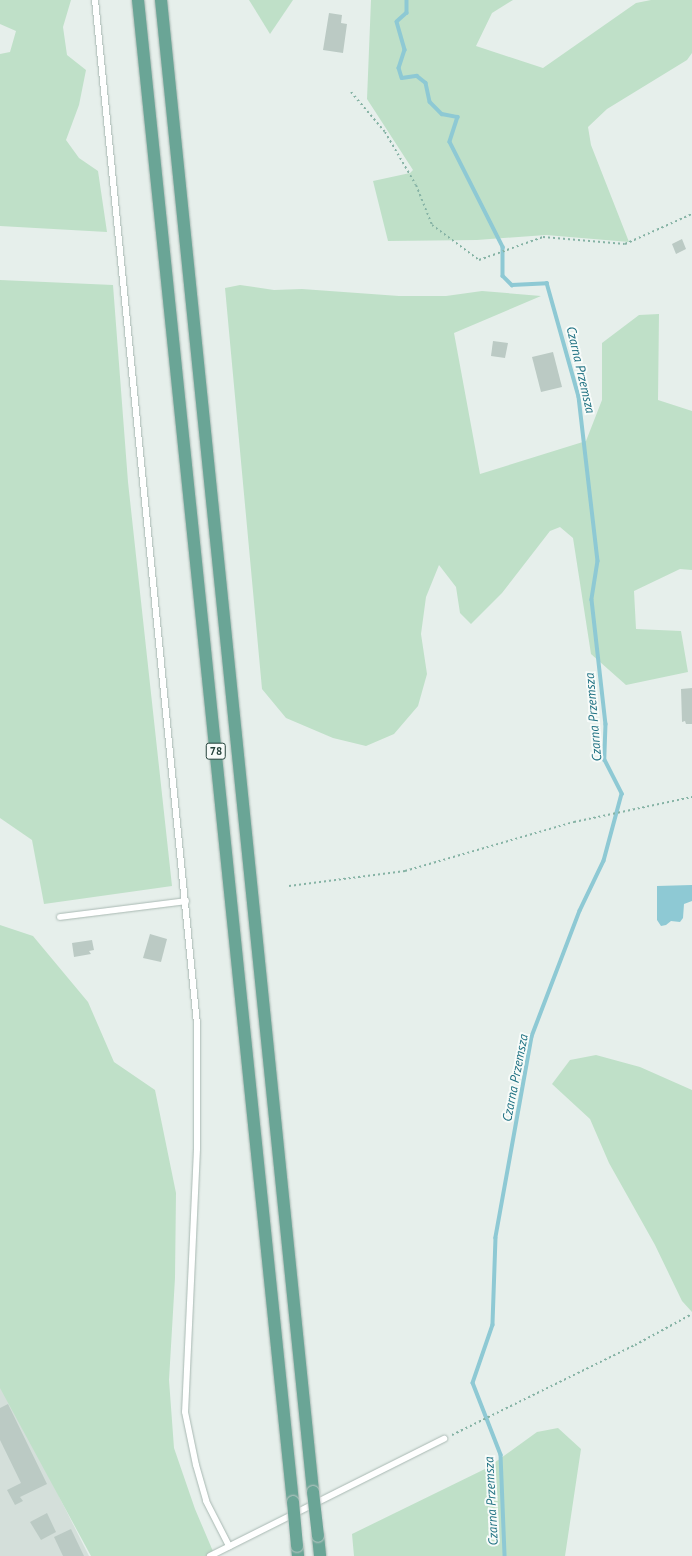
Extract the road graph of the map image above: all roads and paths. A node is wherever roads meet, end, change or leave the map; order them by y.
1 (95, 0) edge
2 (138, 0) edge
3 (161, 0) edge
4 (351, 92) dead end
5 (692, 214) edge
6 (692, 797) edge
7 (288, 886) dead end
8 (186, 901) junction
9 (60, 917) dead end
10 (692, 1314) edge
11 (444, 1439) joint
12 (229, 1546) junction
13 (298, 1551) edge
14 (210, 1556) edge
15 (320, 1556) edge

1 - 8 lane
2 - 13 main road, 78, bridge
3 - 15 main road, 78, bridge
4 - 5 path
6 - 7 path
8 - 9 lane
8 - 12 lane
10 - 11 path
11 - 12 lane
12 - 14 lane

